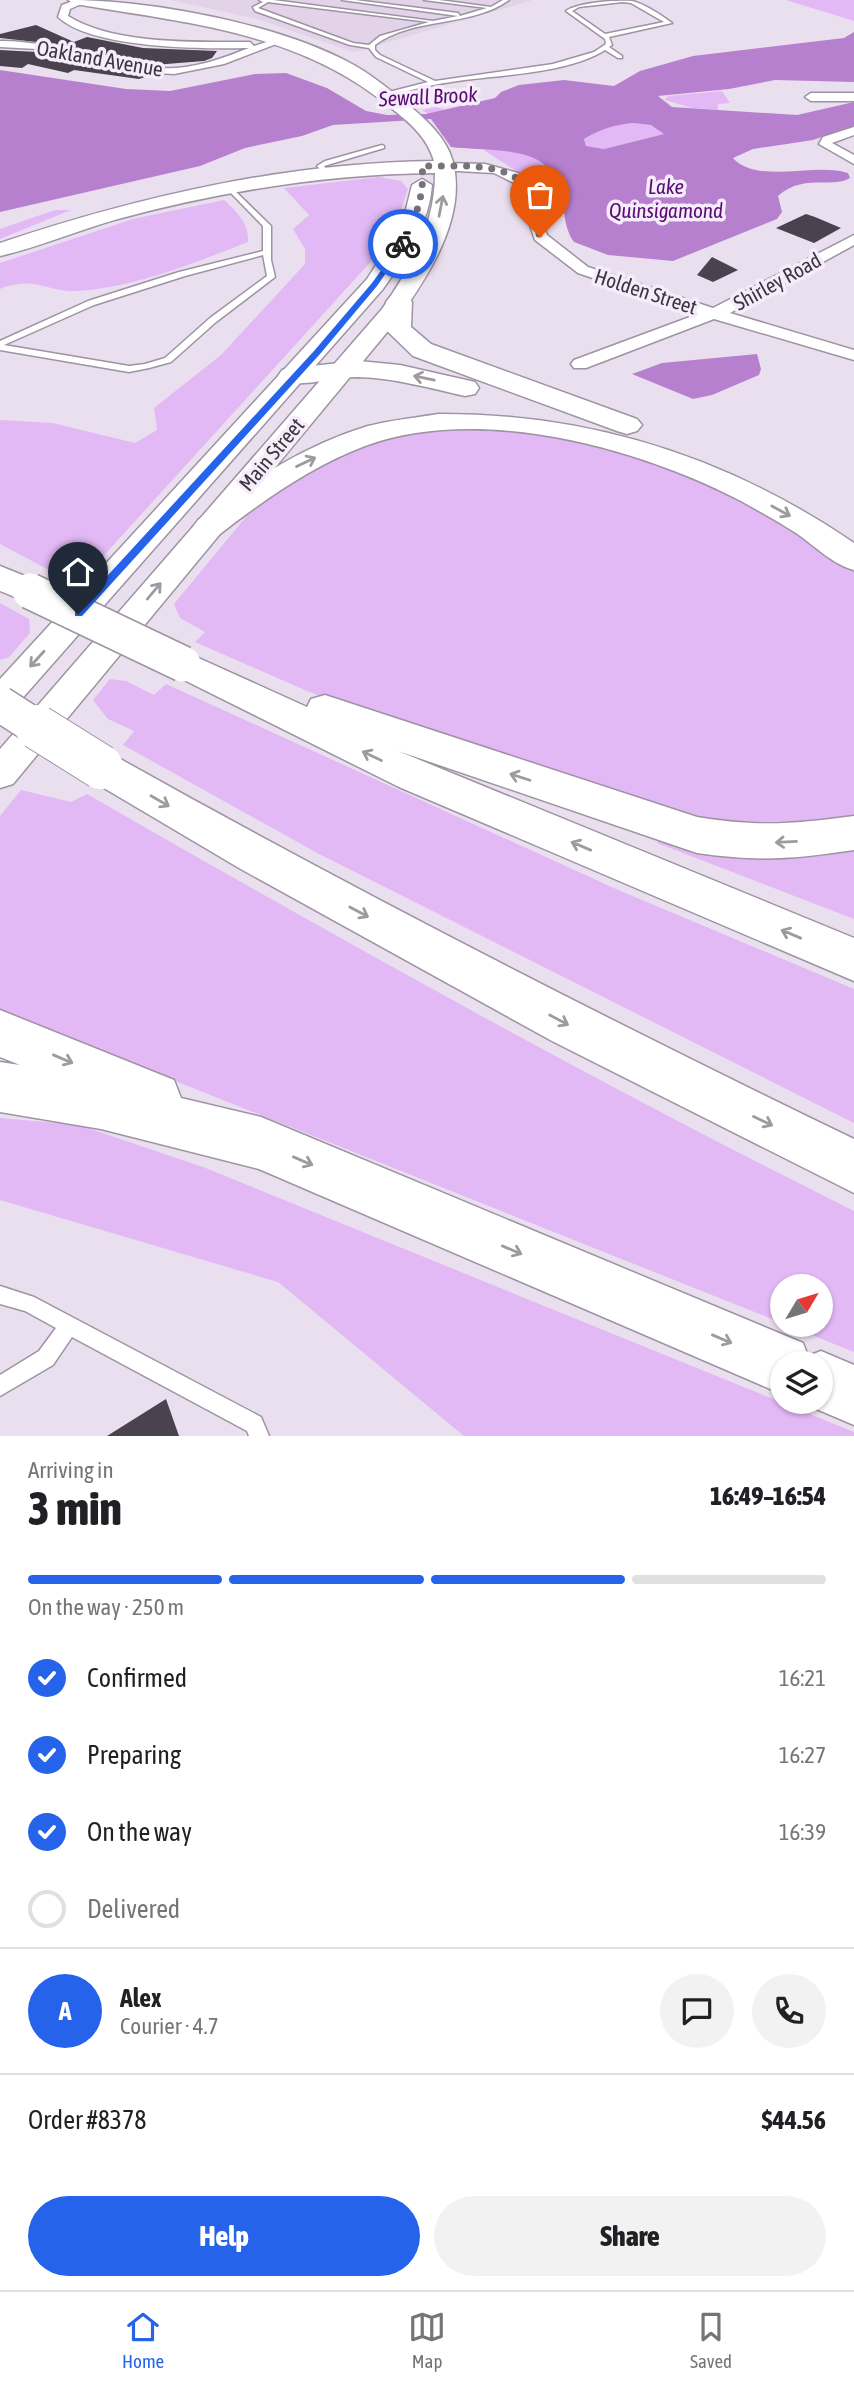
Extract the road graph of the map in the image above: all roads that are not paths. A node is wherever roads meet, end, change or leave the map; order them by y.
1 (261, 0) edge
2 (269, 0) edge
3 (344, 0) edge
4 (426, 0) edge
5 (507, 0) edge
6 (622, 0) edge
7 (79, 1) edge
8 (496, 8) junction
9 (464, 16) junction
10 (440, 22) junction
11 (78, 26) junction
12 (604, 36) junction
13 (279, 41) junction
14 (18, 42) junction
15 (0, 44) edge
16 (372, 47) junction
17 (606, 48) junction
18 (620, 57) dead end
19 (434, 83) junction
20 (387, 94) junction
21 (811, 97) dead end
22 (854, 97) edge
23 (854, 131) edge
24 (382, 147) dead end
25 (854, 160) edge
26 (433, 167) junction
27 (327, 174) junction
28 (229, 188) junction
29 (854, 239) edge
30 (0, 250) edge
31 (267, 252) junction
32 (399, 302) junction
33 (714, 314) junction
34 (0, 345) edge
35 (854, 355) edge
36 (580, 364) dead end
37 (332, 366) junction
38 (292, 376) joint
39 (592, 436) junction
40 (657, 436) junction
41 (209, 527) junction
42 (854, 530) edge
43 (854, 559) edge
44 (15, 584) edge
45 (195, 668) junction
46 (0, 703) edge
47 (0, 774) edge
48 (854, 833) edge
49 (854, 960) edge
50 (0, 1033) edge
51 (0, 1087) edge
52 (261, 1143) junction
53 (854, 1167) edge
54 (0, 1295) edge
55 (69, 1325) junction
56 (770, 1359) edge
57 (833, 1386) edge
58 (0, 1387) edge
59 (854, 1395) edge
60 (259, 1436) edge

1 - 2 lane
2 - 10 lane
2 - 16 lane
3 - 9 lane
4 - 8 lane
5 - 8 lane
6 - 12 lane
6 - 12 lane
7 - 11 street, Main Street
7 - 13 main road, Main Street
8 - 9 lane
9 - 10 lane
10 - 16 lane
11 - 13 street, Main Street
11 - 14 street
12 - 17 lane
13 - 14 street, Oakland Avenue
13 - 20 main road, Main Street
14 - 15 street, Oakland Avenue
16 - 19 lane
17 - 18 lane
17 - 19 lane
19 - 20 lane
20 - 26 main road, Main Street
21 - 22 street
23 - 25 street
24 - 27 lane
26 - 27 main road
32 -> 26 main road, Main Street
26 - 33 street, Holden Street
26 - 37 main road, Main Street
27 - 28 main road
28 - 30 main road
28 - 31 lane
29 - 33 street, Shirley Road
31 - 34 lane
31 - 34 lane
32 - 37 main road, Main Street
32 - 40 highway
33 - 35 street, Holden Street
33 - 36 street, Shirley Road
37 - 38 highway
37 - 39 highway
40 -> 37 highway
37 - 41 main road, Main Street
38 -> 46 main road, Main Street
41 -> 39 highway
39 -> 43 highway
40 - 42 highway
47 -> 41 main road, Main Street
44 - 45 highway, bridge
48 -> 45 highway
49 -> 45 highway
46 -> 53 highway, bridge
50 -> 52 highway
51 - 52 highway
52 -> 56 highway
54 - 55 lane
55 - 58 lane
55 - 60 lane
57 - 59 highway

